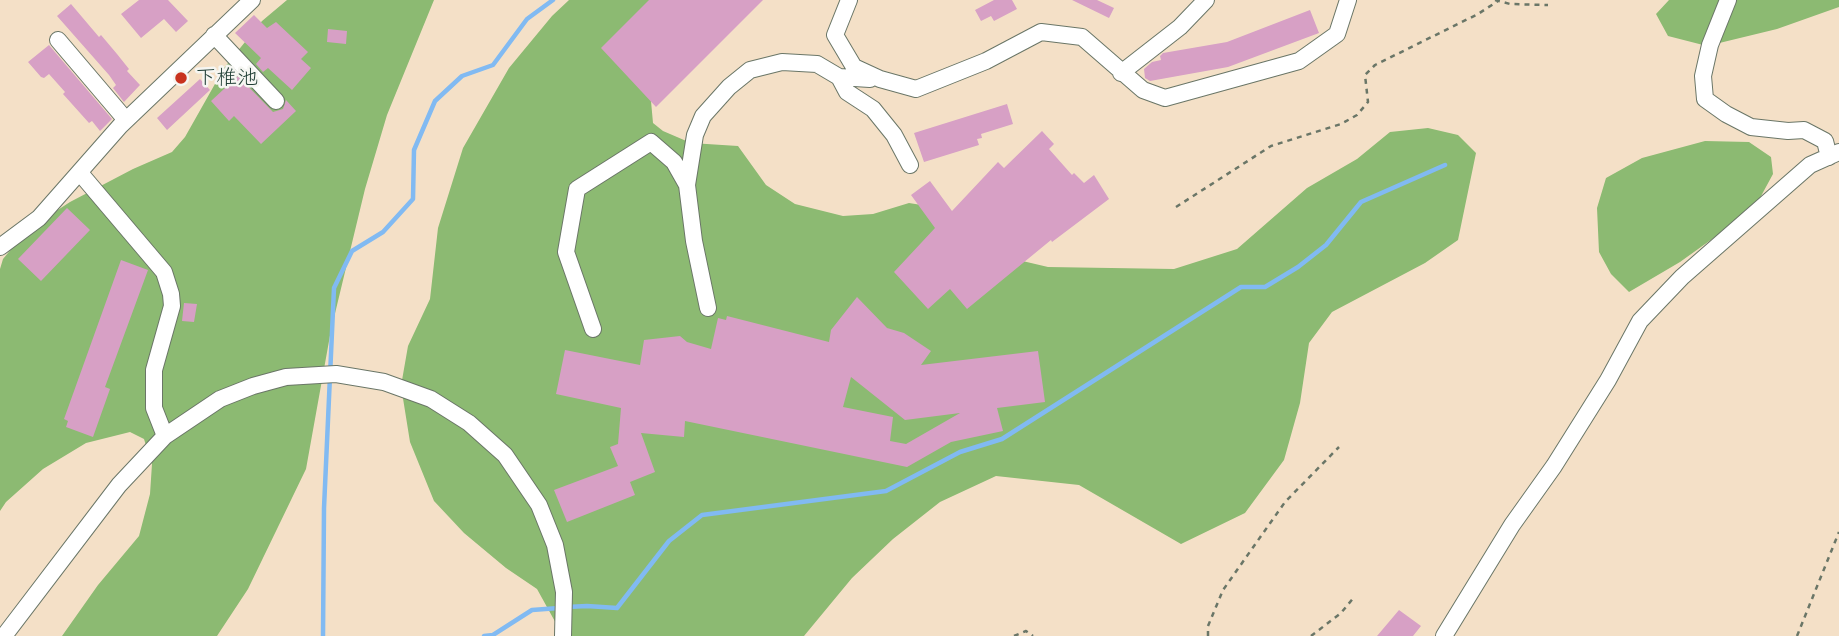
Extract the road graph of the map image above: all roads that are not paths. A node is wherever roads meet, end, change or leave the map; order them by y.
1 (252, 0) edge
2 (849, 0) edge
3 (1206, 0) edge
4 (1348, 0) edge
5 (1728, 0) edge
6 (214, 35) junction
7 (58, 40) dead end
8 (1121, 73) junction
9 (839, 77) junction
10 (880, 79) junction
11 (276, 102) dead end
12 (126, 120) junction
13 (1834, 155) edge
14 (910, 165) dead end
15 (80, 173) junction
16 (687, 185) junction
17 (0, 247) edge
18 (708, 308) dead end
19 (593, 329) dead end
20 (165, 436) junction
21 (4, 636) edge
22 (563, 636) edge
23 (1444, 636) edge

1 - 6 street
2 - 10 street
3 - 8 street
4 - 8 street
5 - 13 street
6 - 11 street
6 - 12 street
7 - 12 street
8 - 10 street
9 - 10 street
9 - 14 street
9 - 16 street
12 - 15 street
13 - 23 street
15 - 17 street
15 - 20 street
16 - 18 street
16 - 19 street
20 - 21 street
20 - 22 street

